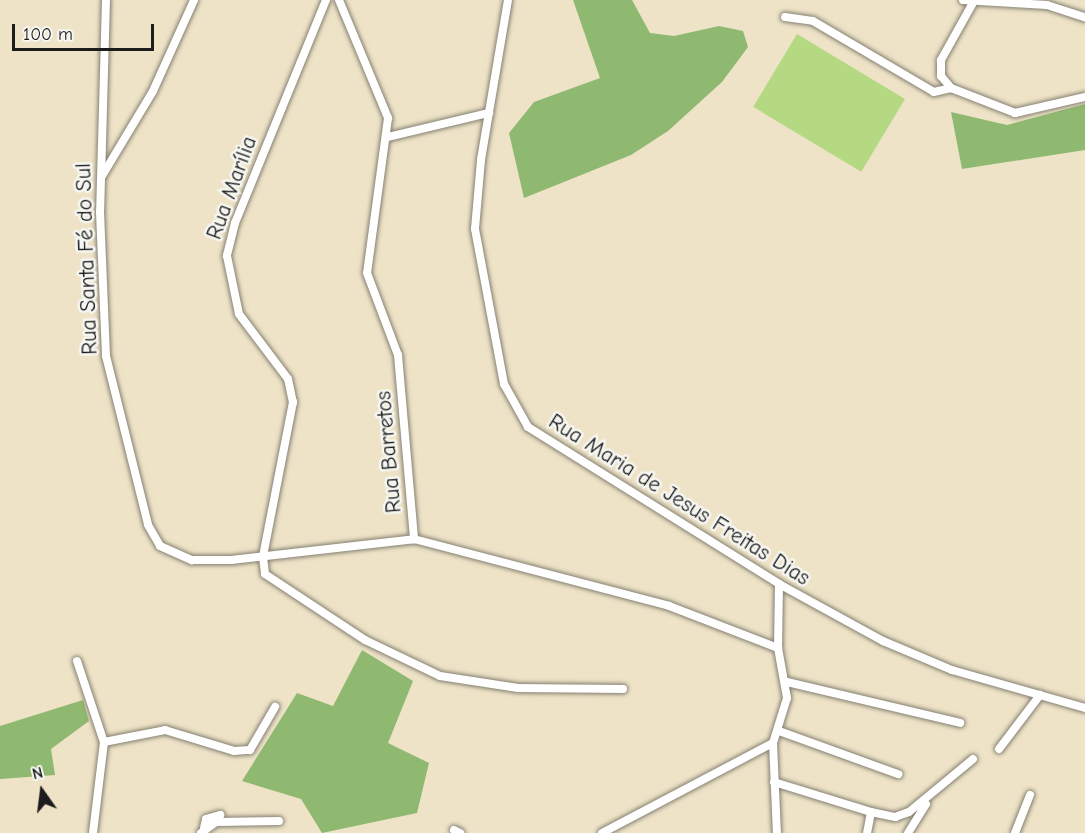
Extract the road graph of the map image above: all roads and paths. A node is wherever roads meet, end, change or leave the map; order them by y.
1 (106, 0) edge
2 (194, 0) edge
3 (326, 0) edge
4 (339, 0) edge
5 (508, 0) edge
6 (963, 0) edge
7 (974, 1) edge
8 (785, 17) dead end
9 (1085, 17) edge
10 (951, 88) junction
11 (1085, 97) edge
12 (489, 113) junction
13 (388, 137) junction
14 (102, 176) junction
15 (414, 539) junction
16 (263, 557) junction
17 (779, 584) junction
18 (778, 648) junction
19 (77, 661) dead end
20 (787, 682) junction
21 (623, 689) dead end
22 (1040, 695) junction
23 (275, 707) dead end
24 (1085, 708) edge
25 (960, 723) dead end
26 (779, 731) junction
27 (104, 742) junction
28 (773, 743) junction
29 (999, 749) dead end
30 (973, 759) dead end
31 (898, 774) dead end
32 (774, 782) junction
33 (1030, 795) dead end
34 (926, 803) junction
35 (871, 812) junction
36 (220, 815) dead end
37 (279, 821) dead end
38 (620, 823) junction
39 (202, 831) edge
40 (93, 833) edge
41 (602, 833) edge
42 (625, 833) edge
43 (777, 833) edge
44 (867, 833) edge
45 (908, 833) edge
46 (1015, 833) edge

1 - 14 street, Rua Santa Fé do Sul
2 - 14 street
3 - 16 street, Rua Marília
4 - 13 street, Rua Barretos
5 - 12 street, Rua Maria de Jesus Freitas Dias
6 - 7 street
7 - 9 street
7 - 10 street
8 - 10 street
10 - 11 street
12 - 13 street
12 - 17 street, Rua Maria de Jesus Freitas Dias
13 - 15 street, Rua Barretos
14 - 16 street, Rua Santa Fé do Sul
15 - 16 street, Rua Santa Fé do Sul
15 - 18 street, Rua Barretos
16 - 21 street
17 - 18 street
17 - 22 street, Rua Maria de Jesus Freitas Dias
18 - 20 street
19 - 27 street
20 - 25 street
20 - 26 street
22 - 24 street, Rua Maria de Jesus Freitas Dias
22 - 29 street
23 - 27 street
26 - 28 street
26 - 31 street
27 - 40 street
28 - 32 street
28 - 38 street
30 - 34 street
32 - 35 street
32 - 43 street
33 - 46 street
34 - 35 street
34 - 45 street
35 - 44 street
36 - 39 street
37 - 39 street
38 - 41 street
38 - 42 street

